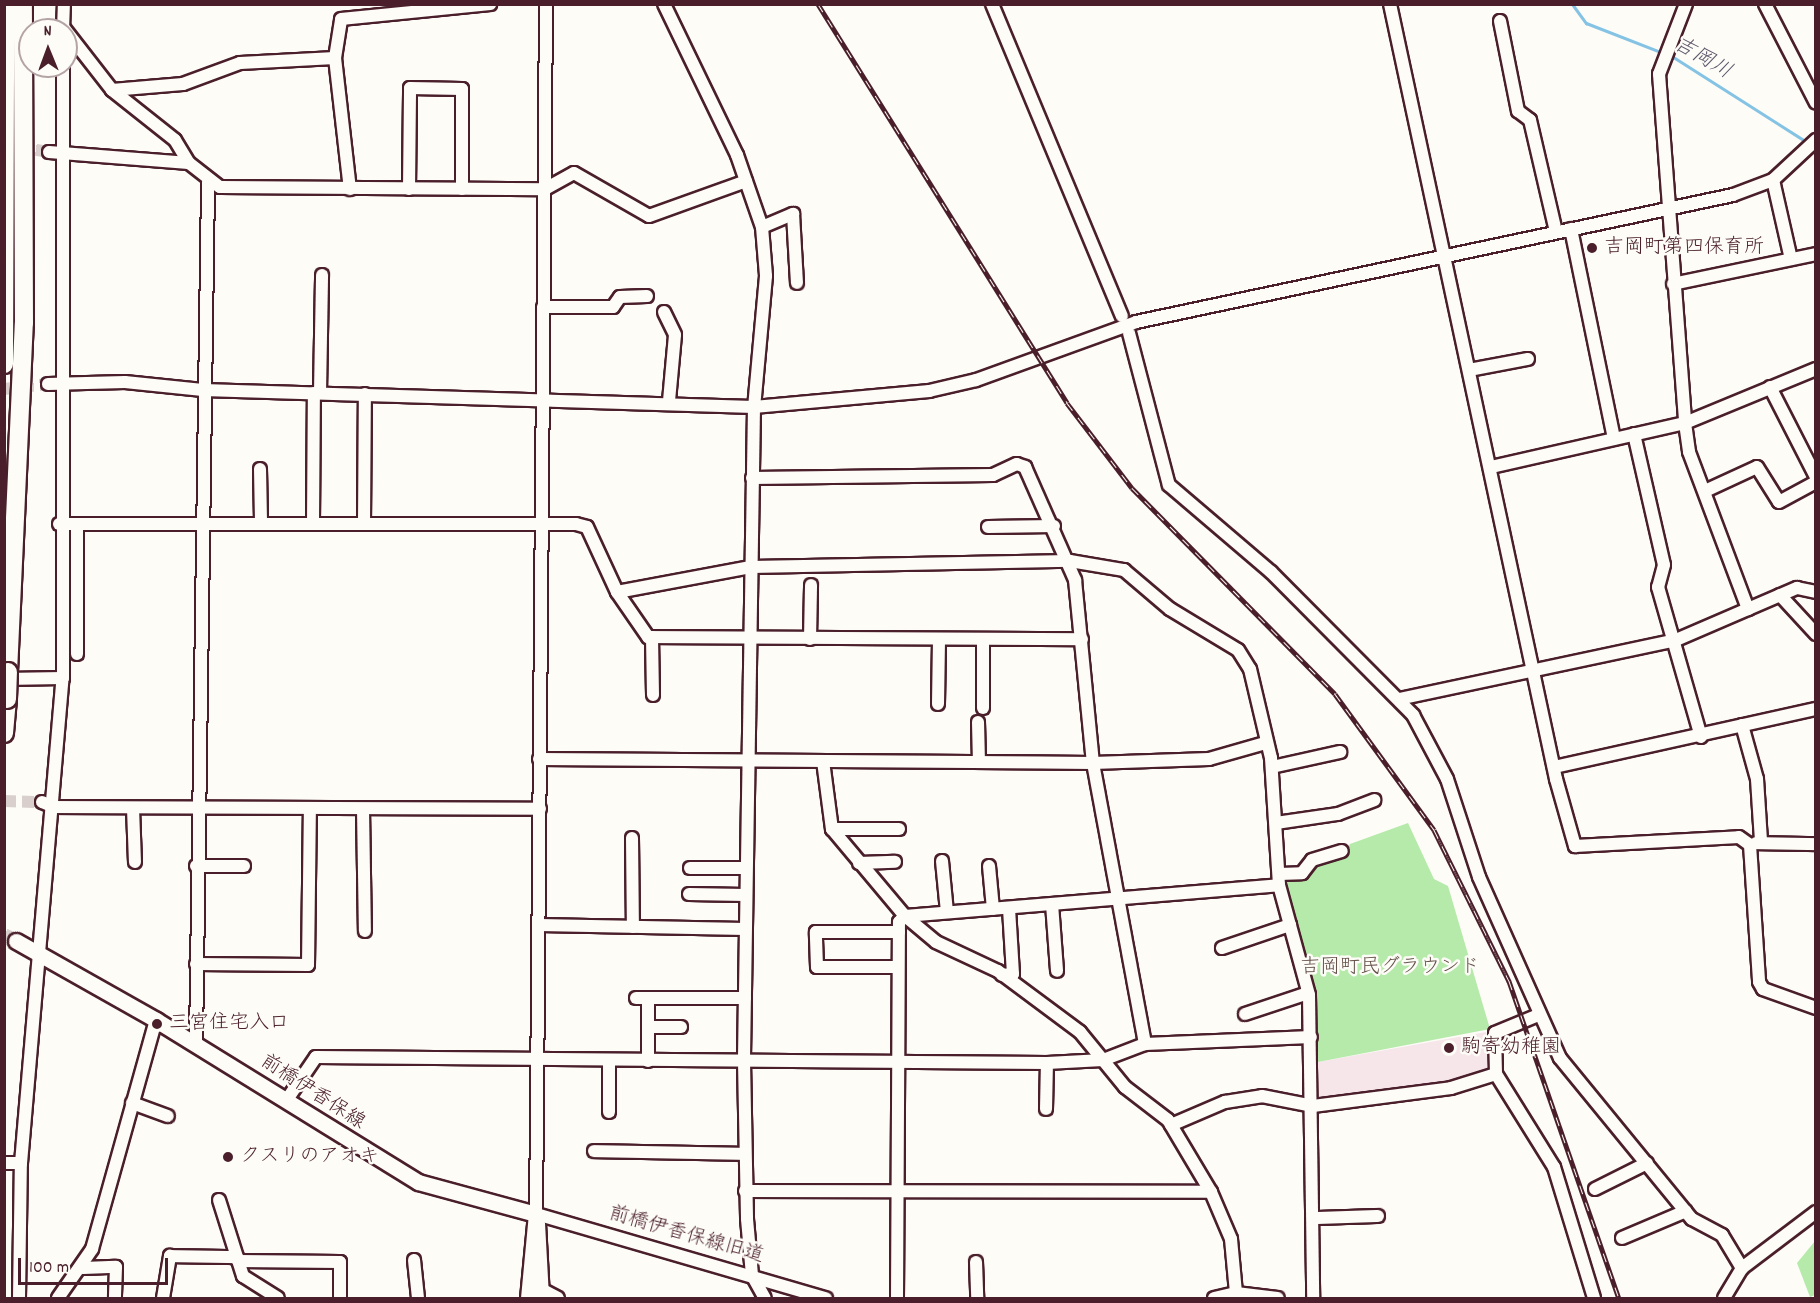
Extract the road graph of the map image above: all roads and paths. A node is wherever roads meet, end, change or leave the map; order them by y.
1 (5, 4) edge
2 (23, 4) edge
3 (490, 4) edge
4 (546, 4) edge
5 (664, 4) edge
6 (992, 4) edge
7 (1390, 4) edge
8 (1686, 4) edge
9 (1765, 4) edge
10 (1500, 21) dead end
11 (78, 47) edge
12 (334, 58) junction
13 (63, 78) edge
14 (112, 90) junction
15 (1815, 103) edge
16 (1815, 140) edge
17 (49, 152) tunnel mouth
18 (63, 155) junction
19 (189, 163) junction
20 (1773, 180) junction
21 (746, 181) junction
22 (208, 182) junction
23 (350, 189) junction
24 (409, 189) junction
25 (462, 189) junction
26 (545, 189) junction
27 (1667, 210) junction
28 (762, 227) junction
29 (1571, 229) junction
30 (1556, 232) junction
31 (1815, 254) edge
32 (1444, 255) junction
33 (1791, 260) junction
34 (322, 275) dead end
35 (797, 283) dead end
36 (1673, 284) junction
37 (647, 296) dead end
38 (543, 307) junction
39 (664, 312) dead end
40 (1122, 316) dead end
41 (1129, 333) dead end
42 (1528, 359) dead end
43 (4, 364) edge
44 (1815, 369) edge
45 (1469, 370) junction
46 (54, 384) junction
47 (1770, 387) junction
48 (203, 390) junction
49 (317, 393) junction
50 (365, 394) junction
51 (541, 399) junction
52 (669, 401) junction
53 (754, 407) junction
54 (1684, 423) junction
55 (1634, 434) junction
56 (1614, 439) junction
57 (1491, 467) junction
58 (260, 470) dead end
59 (1815, 477) edge
60 (752, 478) junction
61 (1815, 482) edge
62 (1705, 491) junction
63 (204, 522) junction
64 (261, 522) junction
65 (314, 523) junction
66 (364, 523) junction
67 (59, 524) junction
68 (77, 524) junction
69 (542, 524) junction
70 (1054, 526) junction
71 (988, 527) dead end
72 (1070, 561) junction
73 (751, 567) junction
74 (811, 585) dead end
75 (617, 592) junction
76 (1815, 592) edge
77 (1780, 595) junction
78 (1748, 609) junction
79 (1815, 634) edge
80 (652, 638) junction
81 (751, 639) junction
82 (810, 639) junction
83 (1082, 639) junction
84 (939, 640) junction
85 (983, 640) junction
86 (1676, 640) junction
87 (77, 654) dead end
88 (1533, 673) junction
89 (6, 675) edge
90 (63, 678) junction
91 (652, 695) dead end
92 (1399, 699) junction
93 (938, 704) dead end
94 (983, 708) dead end
95 (1815, 709) edge
96 (978, 722) dead end
97 (1742, 725) junction
98 (4, 734) edge
99 (1701, 737) junction
100 (1265, 743) junction
101 (1340, 752) dead end
102 (539, 759) junction
103 (746, 761) junction
104 (824, 761) junction
105 (979, 762) junction
106 (1093, 763) junction
107 (1554, 766) junction
108 (1272, 767) junction
109 (1374, 800) dead end
110 (42, 802) tunnel mouth
111 (54, 807) junction
112 (133, 808) junction
113 (198, 809) junction
114 (310, 809) junction
115 (363, 809) junction
116 (540, 809) junction
117 (1276, 823) junction
118 (832, 829) junction
119 (899, 829) dead end
120 (632, 838) dead end
121 (1756, 843) junction
122 (1815, 844) edge
123 (1342, 851) dead end
124 (942, 861) dead end
125 (135, 862) dead end
126 (859, 862) junction
127 (895, 862) dead end
128 (196, 866) junction
129 (244, 866) dead end
130 (989, 866) dead end
131 (690, 868) dead end
132 (745, 868) junction
133 (1279, 880) junction
134 (689, 894) dead end
135 (745, 895) junction
136 (1119, 899) junction
137 (1052, 904) junction
138 (1009, 908) junction
139 (993, 909) junction
140 (947, 912) junction
141 (904, 916) junction
142 (539, 925) junction
143 (1290, 925) junction
144 (633, 927) junction
145 (745, 929) junction
146 (365, 931) dead end
147 (899, 932) junction
148 (15, 941) tunnel mouth
149 (1222, 948) dead end
150 (40, 953) junction
151 (196, 964) junction
152 (898, 967) junction
153 (1057, 971) dead end
154 (1002, 975) junction
155 (1308, 993) junction
156 (745, 998) junction
157 (1815, 1008) edge
158 (1245, 1014) dead end
159 (1536, 1016) junction
160 (156, 1020) junction
161 (648, 1027) junction
162 (681, 1027) dead end
163 (1311, 1037) junction
164 (196, 1044) junction
165 (1145, 1044) junction
166 (1103, 1060) junction
167 (648, 1061) junction
168 (744, 1061) junction
169 (538, 1062) junction
170 (609, 1062) junction
171 (898, 1062) junction
172 (1047, 1063) junction
173 (1496, 1074) junction
174 (286, 1101) junction
175 (132, 1103) junction
176 (1313, 1106) junction
177 (1046, 1109) dead end
178 (609, 1112) dead end
179 (168, 1116) dead end
180 (1171, 1125) junction
181 (594, 1151) dead end
182 (745, 1154) junction
183 (4, 1163) edge
184 (21, 1163) junction
185 (1647, 1163) junction
186 (898, 1189) junction
187 (1595, 1189) dead end
188 (745, 1191) junction
189 (1211, 1192) junction
190 (219, 1200) dead end
191 (1686, 1211) junction
192 (1815, 1212) edge
193 (536, 1214) junction
194 (1378, 1216) dead end
195 (1316, 1218) junction
196 (1622, 1238) dead end
197 (238, 1259) junction
198 (414, 1260) dead end
199 (976, 1262) dead end
200 (83, 1268) junction
201 (1742, 1268) junction
202 (752, 1275) junction
203 (1236, 1293) junction
204 (541, 1294) edge
205 (62, 1297) edge
206 (19, 1299) edge
207 (115, 1299) edge
208 (163, 1299) edge
209 (278, 1299) edge
210 (340, 1299) edge
211 (418, 1299) edge
212 (528, 1299) edge
213 (558, 1299) edge
214 (765, 1299) edge
215 (826, 1299) edge
216 (897, 1299) edge
217 (977, 1299) edge
218 (1214, 1299) edge
219 (1278, 1299) edge
220 (1313, 1299) edge
221 (1594, 1299) edge
222 (1724, 1299) edge

1 - 43 highway
2 - 89 highway
3 - 12 street
4 - 26 street
5 - 21 street
6 - 40 street
7 - 32 street
8 - 27 street
9 - 15 street
10 - 30 street
11 - 14 street
12 - 14 street
12 - 23 street
13 - 18 street
14 - 19 street
16 - 20 street
17 - 18 street
18 - 19 street
18 - 46 street
19 - 22 street
20 - 27 street
20 - 33 street
21 - 26 street
21 - 28 street
22 - 23 street
22 - 48 street
23 - 24 street
24 - 25 street
24 - 25 street
25 - 26 street
26 - 38 street
27 - 29 street
27 - 36 street
28 - 35 street
28 - 53 street
29 - 30 street
29 - 56 street
30 - 32 street
31 - 33 street
32 - 45 street
32 - 53 street
33 - 36 street
34 - 49 street
36 - 54 street
37 - 38 street
38 - 51 street
39 - 52 street
41 - 92 street
42 - 45 street
44 - 47 street
45 - 57 street
46 - 48 street
46 - 67 street
47 - 54 street
47 - 59 street
48 - 49 street
48 - 63 street
49 - 50 street
49 - 65 street
50 - 51 street
50 - 66 street
51 - 52 street
51 - 69 street
52 - 53 street
53 - 60 street
54 - 55 street
54 - 62 street
55 - 56 street
55 - 86 street
56 - 57 street
57 - 88 street
58 - 64 street
60 - 70 street
60 - 73 street
61 - 62 street
62 - 78 street
63 - 64 street
63 - 68 street
63 - 113 street
64 - 65 street
65 - 66 street
66 - 69 street
67 - 68 street
67 - 90 street
68 - 87 street
69 - 75 street
69 - 102 street
70 - 71 street
70 - 72 street
72 - 73 street
72 - 83 street
72 - 100 street
73 - 75 street
73 - 81 street
74 - 82 street
75 - 80 street
76 - 77 street
77 - 78 street
77 - 79 street
78 - 86 street
80 - 81 street
80 - 91 street
81 - 82 street
81 - 103 street
82 - 84 street
83 - 85 street
83 - 106 street
84 - 85 street
84 - 93 street
85 - 94 street
86 - 88 street
86 - 99 street
88 - 92 street
88 - 107 street
89 - 90 street
89 - 98 highway, bridge
90 - 111 street
92 - 159 street
95 - 97 street
96 - 105 street
97 - 99 street
97 - 121 street
99 - 107 street
100 - 106 street
100 - 108 street
101 - 108 street
102 - 103 street
102 - 116 street
103 - 104 street
103 - 132 street
104 - 105 street
104 - 118 street
105 - 106 street
106 - 136 street
107 - 121 street
108 - 117 street
109 - 117 street
110 - 111 street
111 - 112 street
111 - 150 street
112 - 113 street
112 - 125 street
113 - 114 street
113 - 128 street
114 - 115 street
114 - 151 street
115 - 116 street
115 - 146 street
116 - 142 street
117 - 133 street
118 - 119 street
118 - 126 street
120 - 144 street
121 - 122 street
121 - 157 street
123 - 133 street
124 - 140 street
126 - 127 street
126 - 141 street
128 - 129 street
128 - 151 street
130 - 139 street
131 - 132 street
132 - 135 street
133 - 136 street
133 - 143 street
134 - 135 street
135 - 145 street
136 - 137 street
136 - 165 street
137 - 138 street
137 - 153 street
138 - 139 street
138 - 154 street
139 - 140 street
140 - 141 street
141 - 147 street
141 - 154 street
142 - 144 street
142 - 169 street
143 - 149 street
143 - 155 street
144 - 145 street
145 - 156 street
147 - 152 street
147 - 152 street
148 - 150 main road, 前橋伊香保線
150 - 160 main road, 前橋伊香保線
150 - 184 street
151 - 164 street
152 - 171 street
154 - 166 street
155 - 158 street
155 - 163 street
156 - 161 street
156 - 168 street
159 - 173 street
159 - 185 street
160 - 164 main road, 前橋伊香保線
160 - 175 street
161 - 162 street
161 - 167 street
163 - 165 street
163 - 176 street
164 - 174 main road, 前橋伊香保線
165 - 166 street
166 - 172 street
166 - 180 street
167 - 168 street
167 - 170 street
168 - 171 street
168 - 182 street
169 - 170 street
169 - 174 street
169 - 193 street
170 - 178 street
171 - 172 street
171 - 186 street
172 - 177 street
173 - 176 street
173 - 221 street
174 - 193 main road, 前橋伊香保線
175 - 179 street
175 - 200 street
176 - 180 street
176 - 195 street
180 - 189 street
181 - 182 street
182 - 188 street
183 - 184 street
184 - 206 street
185 - 187 street
185 - 191 street
186 - 188 street
186 - 189 street
186 - 216 street
188 - 202 street
189 - 203 street
190 - 197 street
191 - 196 street
191 - 201 street
192 - 201 street
193 - 202 street, 前橋伊香保線旧道
193 - 204 main road
193 - 212 main road
194 - 195 street
195 - 220 street
197 - 208 street
197 - 209 street
197 - 210 street
198 - 211 street
199 - 217 street
200 - 205 street
200 - 207 street
201 - 222 street
202 - 214 street
202 - 215 street, 前橋伊香保線旧道
203 - 218 street
203 - 219 street
204 - 213 street

